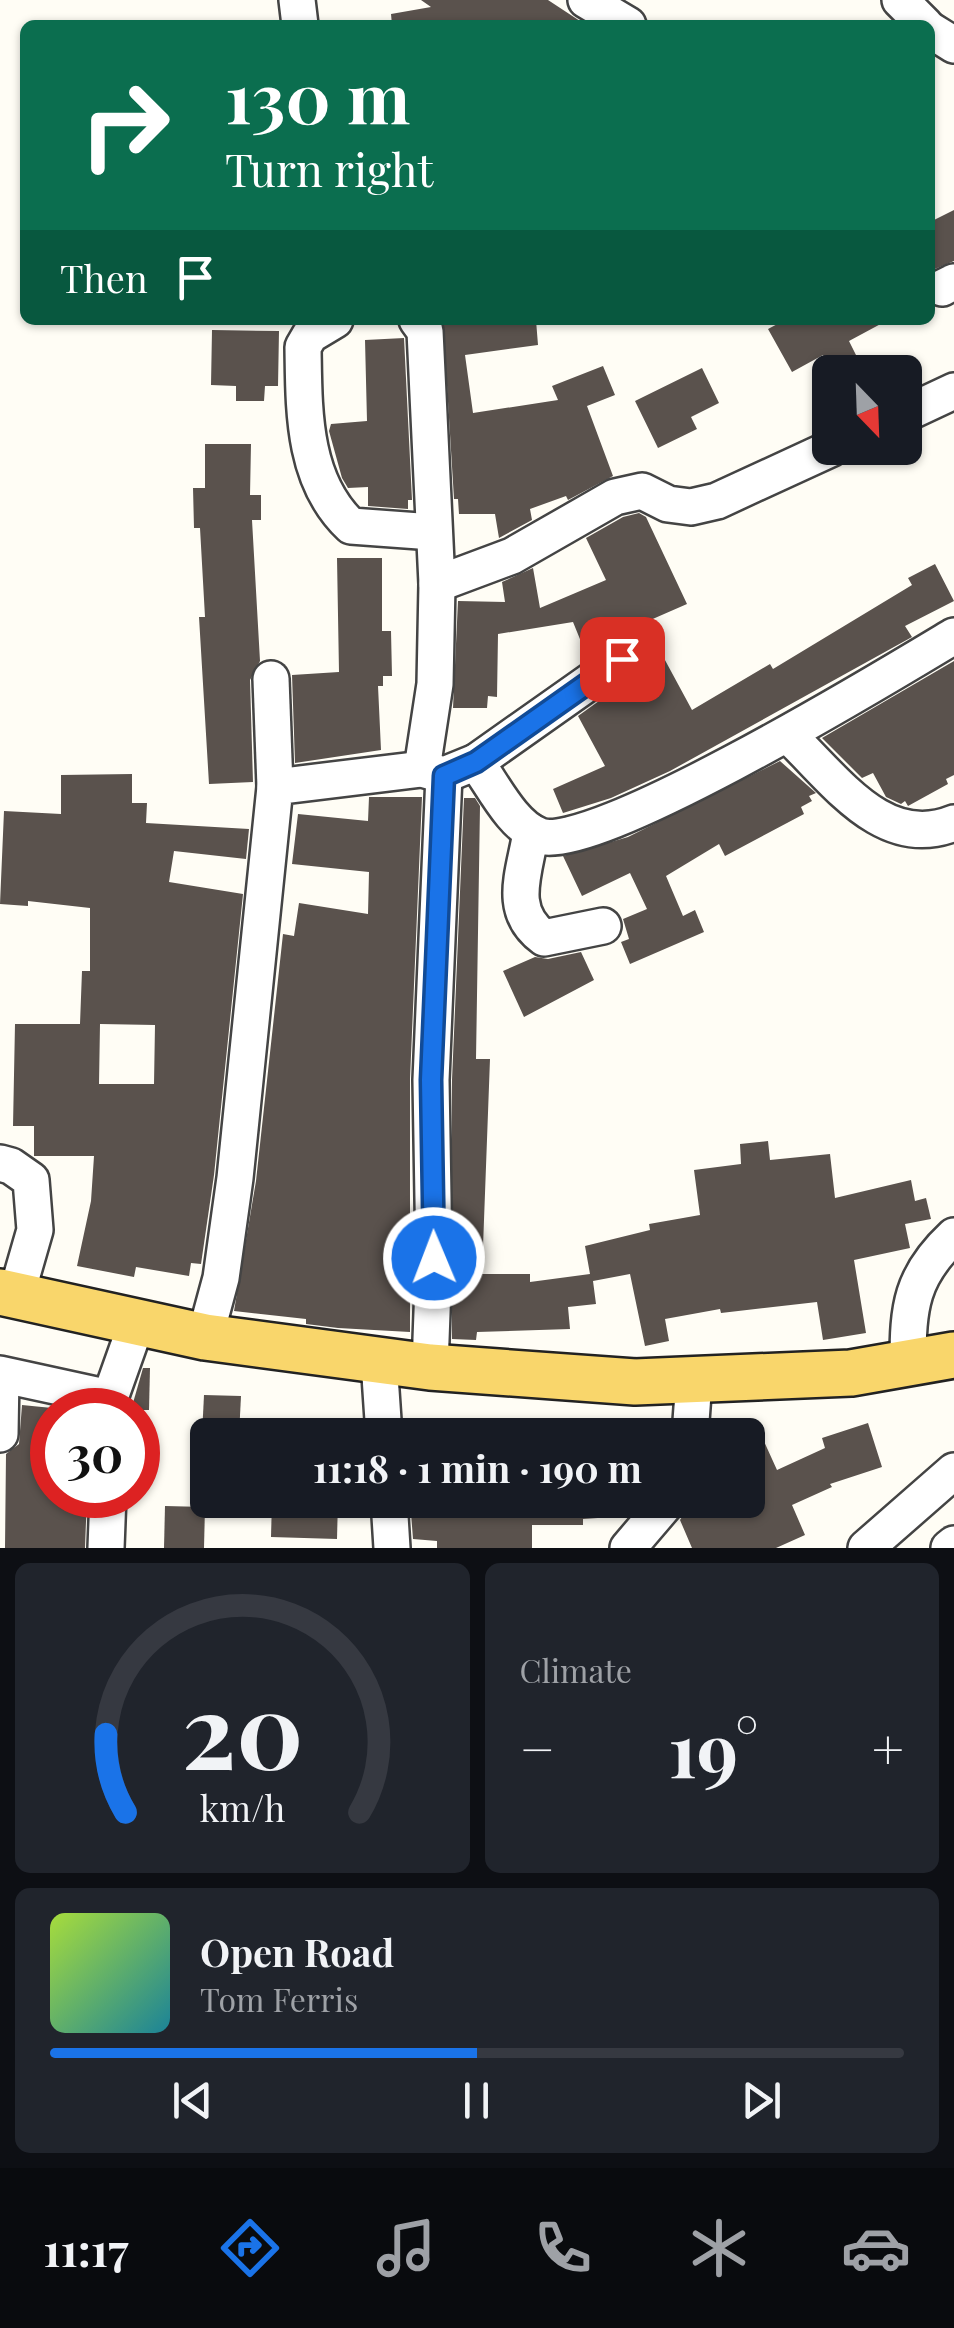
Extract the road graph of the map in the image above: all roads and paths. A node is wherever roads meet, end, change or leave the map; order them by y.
1 (586, 0) edge
2 (900, 0) edge
3 (620, 20) edge
4 (920, 20) edge
5 (327, 325) edge
6 (421, 325) edge
7 (954, 391) edge
8 (922, 406) edge
9 (812, 457) edge
10 (433, 532) junction
11 (437, 584) junction
12 (954, 636) edge
13 (622, 659) dead end
14 (270, 679) dead end
15 (788, 735) junction
16 (448, 769) junction
17 (276, 788) junction
18 (954, 823) edge
19 (531, 832) junction
20 (603, 926) dead end
21 (0, 1164) edge
22 (954, 1236) edge
23 (8, 1294) edge
24 (137, 1322) junction
25 (204, 1336) junction
26 (954, 1355) edge
27 (379, 1361) junction
28 (908, 1363) junction
29 (430, 1367) junction
30 (0, 1374) edge
31 (694, 1380) junction
32 (51, 1388) edge
33 (115, 1388) edge
34 (383, 1418) edge
35 (691, 1418) edge
36 (0, 1434) edge
37 (954, 1470) edge
38 (107, 1518) edge
39 (390, 1518) edge
40 (654, 1518) edge
41 (106, 1548) edge
42 (392, 1548) edge
43 (628, 1548) edge
44 (866, 1548) edge

1 - 3 street
2 - 4 street
5 - 10 street
6 - 10 street
7 - 8 street
9 - 11 street
10 - 11 street
11 - 16 street
12 - 15 street
13 - 16 street
14 - 17 street
15 - 18 street
15 - 19 street
16 - 17 street
16 - 19 street
16 - 29 street
17 - 25 street
19 - 20 street
21 - 23 street
22 - 28 street
23 - 24 main road
24 - 25 main road
24 - 33 street
25 - 27 main road
26 - 28 main road
27 - 29 main road
27 - 34 street
28 - 31 main road
29 - 31 main road
30 - 32 street
30 - 36 street
31 - 35 street
37 - 44 street
38 - 41 street
39 - 42 street
40 - 43 street

